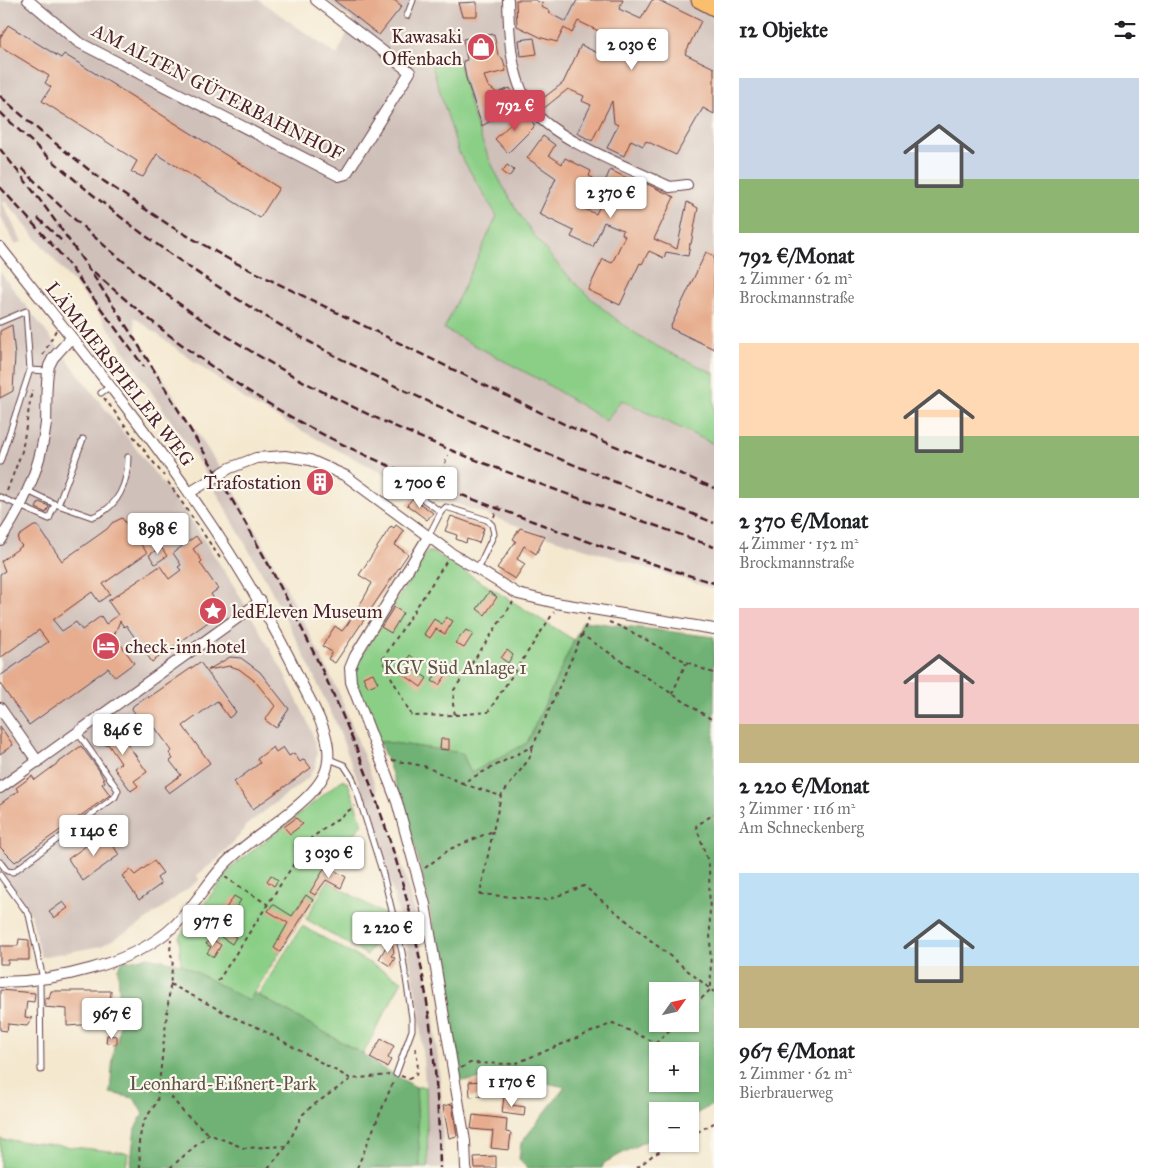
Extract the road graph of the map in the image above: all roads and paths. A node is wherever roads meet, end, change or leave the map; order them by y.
1 (28, 0) edge
2 (316, 0) edge
3 (413, 0) edge
4 (508, 0) edge
5 (699, 0) edge
6 (714, 8) edge
7 (407, 16) dead end
8 (687, 185) dead end
9 (0, 247) edge
10 (0, 322) edge
11 (57, 329) dead end
12 (71, 338) junction
13 (52, 340) dead end
14 (30, 370) junction
15 (48, 371) junction
16 (33, 382) dead end
17 (109, 387) junction
18 (102, 396) joint
19 (83, 439) dead end
20 (448, 454) dead end
21 (128, 457) dead end
22 (0, 462) edge
23 (453, 471) dead end
24 (452, 476) junction
25 (440, 477) junction
26 (458, 478) dead end
27 (28, 491) junction
28 (189, 493) junction
29 (2, 496) edge
30 (420, 497) dead end
31 (500, 503) dead end
32 (57, 504) junction
33 (432, 505) junction
34 (20, 507) junction
35 (441, 512) junction
36 (490, 523) junction
37 (428, 537) junction
38 (0, 540) edge
39 (451, 553) junction
40 (222, 561) dead end
41 (477, 570) junction
42 (518, 594) junction
43 (261, 601) junction
44 (555, 606) junction
45 (580, 616) dead end
46 (608, 622) dead end
47 (714, 629) edge
48 (582, 635) junction
49 (686, 663) junction
50 (714, 673) edge
51 (672, 694) junction
52 (0, 708) edge
53 (455, 715) junction
54 (714, 721) edge
55 (78, 733) junction
56 (533, 746) junction
57 (328, 756) junction
58 (380, 758) junction
59 (38, 762) junction
60 (462, 783) junction
61 (0, 788) edge
62 (501, 796) junction
63 (361, 801) junction
64 (714, 814) edge
65 (493, 831) junction
66 (0, 862) edge
67 (217, 873) junction
68 (417, 874) junction
69 (0, 875) edge
70 (267, 904) junction
71 (172, 927) junction
72 (42, 979) junction
73 (218, 981) dead end
74 (0, 982) edge
75 (170, 984) junction
76 (711, 989) junction
77 (714, 992) edge
78 (699, 1001) edge
79 (412, 1030) junction
80 (668, 1032) edge
81 (41, 1070) dead end
82 (452, 1073) junction
83 (396, 1074) junction
84 (351, 1080) junction
85 (160, 1083) junction
86 (714, 1123) edge
87 (699, 1131) edge
88 (208, 1134) junction
89 (287, 1146) junction
90 (658, 1152) edge
91 (140, 1168) edge
92 (170, 1168) edge
93 (268, 1168) edge
94 (357, 1168) edge
95 (466, 1168) edge
96 (636, 1168) edge

1 - 2 street, AM ALTEN GÜTERBAHNHOF
3 - 7 lane
4 - 8 street
5 - 6 main road
9 - 12 street, LÄMMERSPIELER WEG
10 - 14 lane
11 - 13 path
12 - 15 street
12 - 17 street, LÄMMERSPIELER WEG
14 - 15 lane
14 - 22 lane
15 - 27 street
16 - 29 path
17 - 18 lane
17 - 28 street, LÄMMERSPIELER WEG
18 - 40 path
19 - 32 lane
20 - 25 path
21 - 32 lane
23 - 24 path
24 - 25 path
24 - 26 path
25 - 33 path
27 - 32 lane
27 - 34 street
28 - 37 street, LÄMMERSPIELER WEG
28 - 43 street
29 - 34 lane
30 - 33 lane
31 - 36 path
32 - 34 lane
33 - 35 lane
34 - 38 street
35 - 36 lane
35 - 37 lane
36 - 41 lane
37 - 39 street, LÄMMERSPIELER WEG
37 - 58 street
39 - 41 street, LÄMMERSPIELER WEG
39 - 53 path
41 - 42 street, LÄMMERSPIELER WEG
42 - 44 street, LÄMMERSPIELER WEG
42 - 53 path
43 - 55 street
43 - 57 street
44 - 47 street, LÄMMERSPIELER WEG
44 - 53 path
45 - 48 path
46 - 49 path
48 - 51 path
48 - 56 path
49 - 50 path
49 - 51 path
51 - 54 path
52 - 59 street
55 - 59 street
55 - 66 lane
56 - 60 path
56 - 62 path
57 - 63 lane
57 - 67 street
58 - 60 path
58 - 68 street
59 - 61 street
60 - 62 path
62 - 65 path
63 - 70 path
63 - 79 lane
64 - 76 path
65 - 68 path
65 - 76 path
67 - 70 path
67 - 71 street
68 - 82 street
69 - 72 lane
70 - 73 path
71 - 72 street
71 - 75 path
72 - 74 street
72 - 81 lane
75 - 84 path
75 - 85 path
76 - 77 path
76 - 78 path
79 - 83 lane
79 - 83 path
80 - 82 path
82 - 95 street
83 - 84 path
83 - 94 path
84 - 89 path
85 - 88 path
85 - 91 path
86 - 87 path
88 - 89 path
88 - 92 path
89 - 93 path
90 - 96 path

